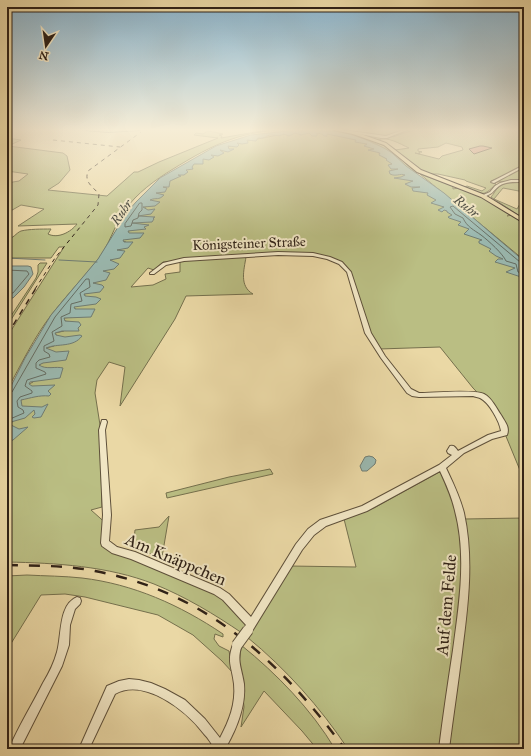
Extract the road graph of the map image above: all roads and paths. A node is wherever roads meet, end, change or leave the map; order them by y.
1 (410, 165) edge
2 (524, 166) edge
3 (524, 181) edge
4 (499, 184) junction
5 (483, 196) junction
6 (524, 222) edge
7 (152, 273) dead end
8 (104, 422) dead end
9 (451, 449) dead end
10 (456, 455) junction
11 (442, 467) junction
12 (77, 601) dead end
13 (250, 627) junction
14 (219, 748) edge
15 (14, 749) edge
16 (84, 749) edge
17 (444, 749) edge

1 - 5 main road
2 - 4 street
3 - 4 street
4 - 5 street
5 - 6 main road
7 - 10 street, Königsteiner Straße
8 - 13 street, Am Knäppchen
9 - 10 street
10 - 11 street, Königsteiner Straße
11 - 13 street, Königsteiner Straße
11 - 17 street, Auf dem Felde
12 - 15 street
13 - 14 street, Königsteiner Straße, bridge
14 - 16 street

